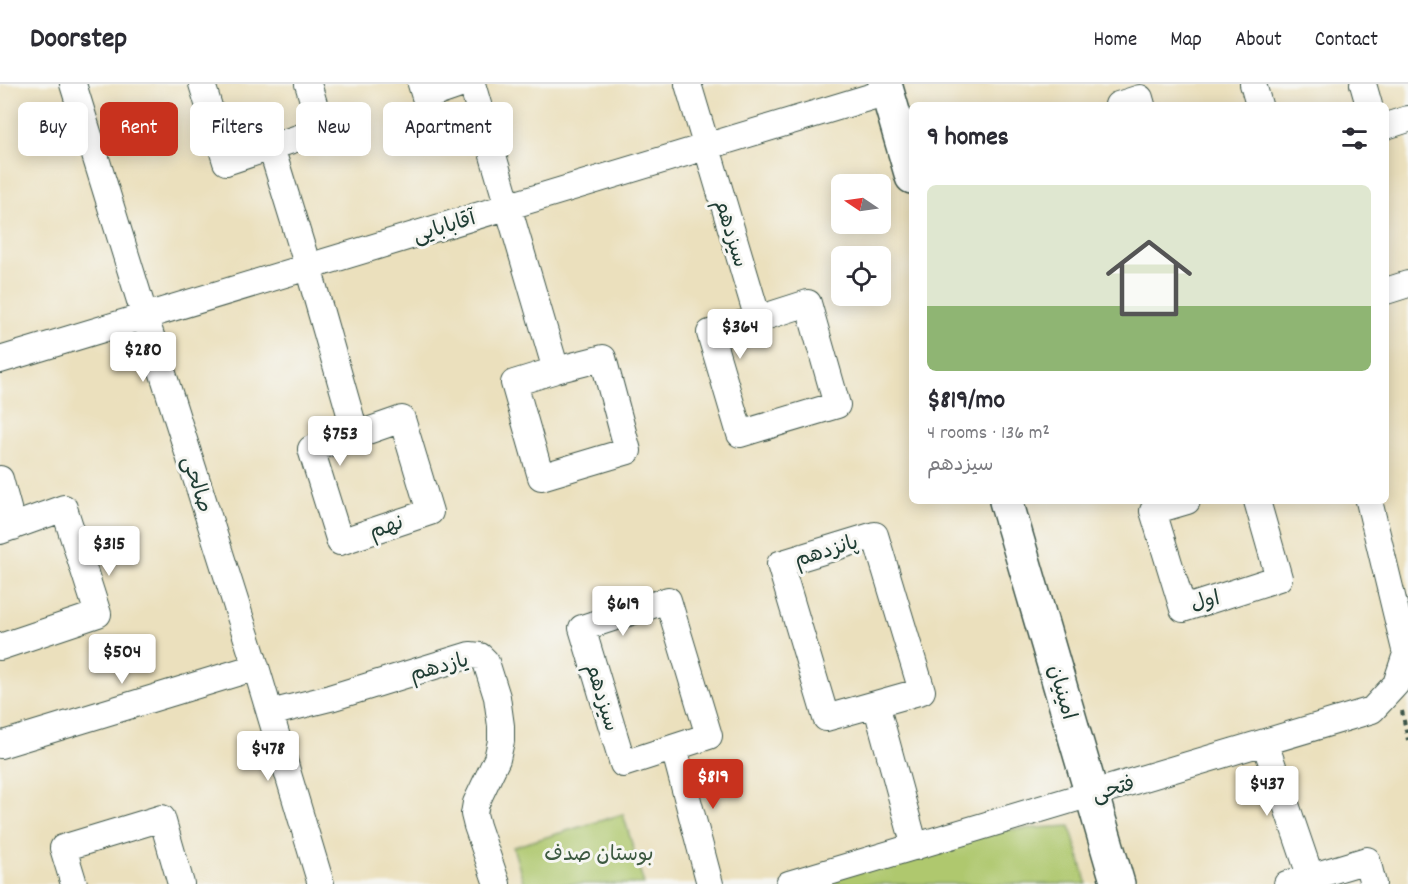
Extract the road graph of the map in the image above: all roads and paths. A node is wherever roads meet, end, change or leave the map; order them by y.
1 (73, 84) edge
2 (202, 84) edge
3 (308, 84) edge
4 (421, 84) edge
5 (463, 84) edge
6 (472, 84) edge
7 (688, 84) edge
8 (1253, 84) edge
9 (1363, 84) edge
10 (886, 88) edge
11 (208, 102) edge
12 (1127, 102) edge
13 (1141, 102) edge
14 (1258, 102) edge
15 (1368, 102) edge
16 (1408, 119) edge
17 (1389, 125) edge
18 (284, 143) edge
19 (706, 147) junction
20 (224, 156) edge
21 (244, 156) edge
22 (274, 156) edge
23 (909, 167) edge
24 (507, 207) junction
25 (308, 267) junction
26 (1408, 284) edge
27 (1389, 290) edge
28 (145, 317) junction
29 (758, 319) junction
30 (0, 360) edge
31 (556, 370) junction
32 (356, 435) junction
33 (0, 479) edge
34 (1007, 504) edge
35 (1177, 504) edge
36 (1258, 504) edge
37 (1370, 504) edge
38 (6, 530) edge
39 (0, 647) edge
40 (1407, 653) edge
41 (256, 667) junction
42 (876, 704) junction
43 (270, 713) junction
44 (1265, 742) junction
45 (0, 745) edge
46 (674, 748) junction
47 (1092, 794) junction
48 (915, 847) junction
49 (1299, 881) edge
50 (74, 884) edge
51 (181, 884) edge
52 (321, 884) edge
53 (497, 884) edge
54 (710, 884) edge
55 (789, 884) edge
56 (1118, 884) edge
57 (1373, 884) edge

1 - 28 street, صالحی
2 - 11 street
3 - 18 street
4 - 5 street
6 - 24 street
7 - 19 street, سیزدهم
8 - 14 street
9 - 15 street
10 - 19 street, آقابابایی
10 - 23 main road
12 - 13 street
16 - 17 street
19 - 24 street, آقابابایی
19 - 29 street, سیزدهم
20 - 21 street
22 - 25 street
24 - 25 street, آقابابایی
24 - 31 street
25 - 28 street, آقابابایی
25 - 32 street
26 - 27 street
28 - 30 street, آقابابایی
28 - 41 street, صالحی
29 - 29 street
31 - 31 street
32 - 32 street, نهم
33 - 38 street
34 - 47 main road, امینیان
35 - 36 street, اول
37 - 40 street
38 - 39 street
40 - 44 street, فتحی
41 - 43 street, صالحی
41 - 45 street
42 - 42 street, پانزدهم
42 - 48 street
43 - 52 street, صالحی
43 - 53 street, یازدهم
44 - 47 street, فتحی
44 - 49 street
46 - 46 street, سیزدهم
46 - 54 street
47 - 48 street, فتحی
47 - 56 main road, امینیان
48 - 55 street, فتحی
49 - 57 street
50 - 51 street

